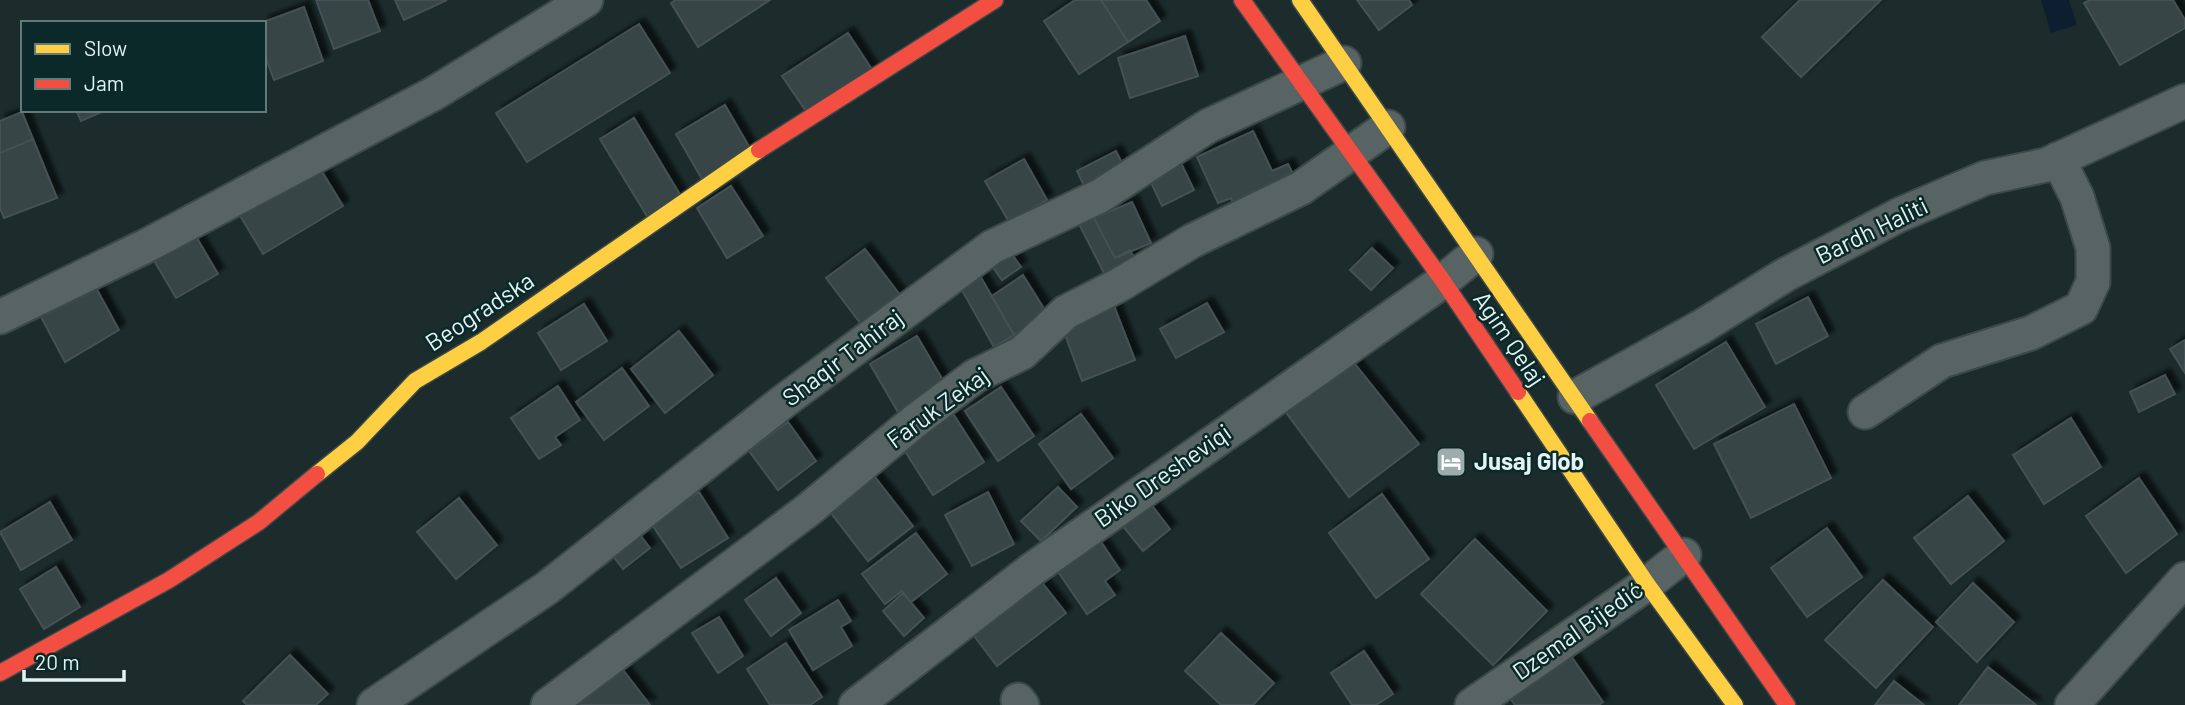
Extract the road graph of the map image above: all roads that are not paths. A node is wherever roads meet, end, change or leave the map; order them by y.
1 (586, 0) edge
2 (995, 0) edge
3 (1242, 0) edge
4 (1300, 0) edge
5 (1344, 63) junction
6 (1300, 82) junction
7 (2185, 101) edge
8 (1388, 127) junction
9 (1350, 152) junction
10 (2058, 159) junction
11 (1476, 254) junction
12 (1443, 281) junction
13 (0, 317) edge
14 (1575, 397) junction
15 (1864, 412) dead end
16 (1684, 555) junction
17 (2185, 579) edge
18 (1647, 584) junction
19 (0, 673) edge
20 (374, 705) edge
21 (548, 705) edge
22 (856, 705) edge
23 (1472, 705) edge
24 (1735, 705) edge
25 (1787, 705) edge
26 (2072, 705) edge

1 - 13 street
2 - 19 main road, Beogradska
3 - 6 main road, Agim Qelaj
4 - 5 main road, Agim Qelaj
5 - 6 street, Shaqir Tahiraj
5 - 8 main road, Agim Qelaj
6 - 9 main road, Agim Qelaj
6 - 20 street, Shaqir Tahiraj
7 - 10 street, Bardh Haliti
8 - 9 street, Faruk Zekaj
8 - 11 main road, Agim Qelaj
9 - 12 main road, Agim Qelaj
9 - 21 street, Faruk Zekaj
10 - 14 street, Bardh Haliti
10 - 15 street
11 - 12 street, Biko Dresheviqi
11 - 14 main road, Agim Qelaj
12 - 18 main road, Agim Qelaj
12 - 22 street, Biko Dresheviqi
14 - 16 main road, Agim Qelaj
16 - 18 street, Dzemal Bijedić
16 - 25 main road, Agim Qelaj
17 - 26 street
18 - 23 street, Dzemal Bijedić
18 - 24 main road, Agim Qelaj

